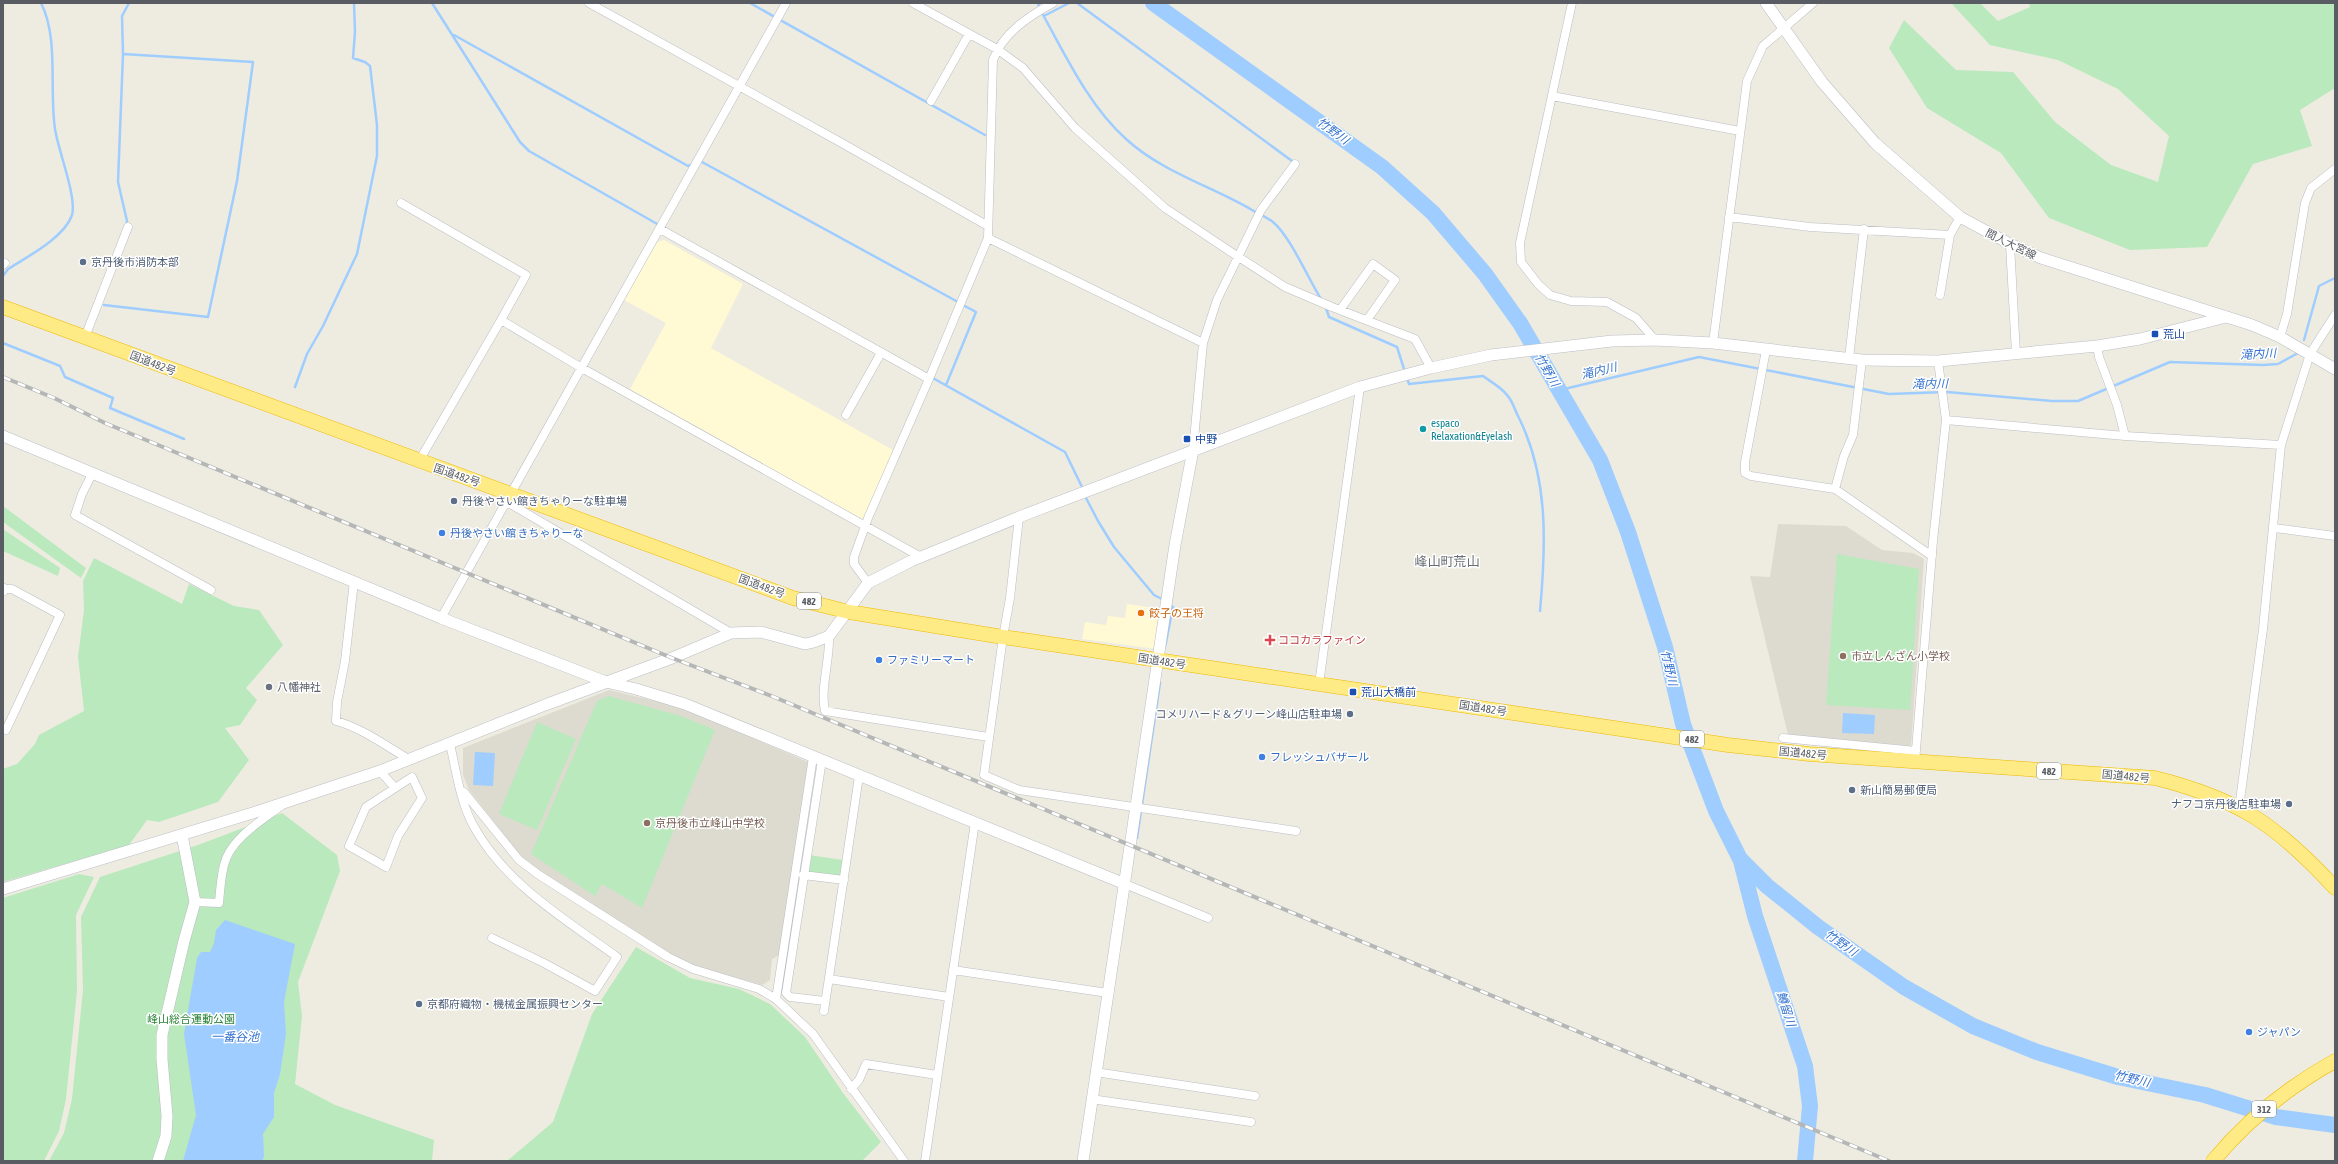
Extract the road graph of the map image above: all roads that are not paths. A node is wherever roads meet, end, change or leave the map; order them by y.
1 (589, 3) edge
2 (786, 3) edge
3 (913, 3) edge
4 (1053, 3) edge
5 (1572, 3) edge
6 (1766, 3) edge
7 (1813, 3) edge
8 (1784, 26) junction
9 (969, 34) junction
10 (997, 49) junction
11 (739, 87) junction
12 (1552, 96) junction
13 (931, 101) dead end
14 (1740, 131) junction
15 (1295, 164) dead end
16 (2335, 169) edge
17 (401, 203) dead end
18 (1730, 217) junction
19 (1960, 217) junction
20 (988, 226) junction
21 (128, 228) dead end
22 (660, 229) junction
23 (1864, 229) junction
24 (1950, 235) junction
25 (988, 238) junction
26 (2010, 244) junction
27 (1237, 256) junction
28 (1940, 295) dead end
29 (3, 307) edge
30 (1340, 310) junction
31 (2335, 315) edge
32 (2226, 317) junction
33 (501, 320) junction
34 (1367, 320) junction
35 (86, 337) junction
36 (2280, 337) junction
37 (1655, 340) junction
38 (1203, 343) junction
39 (1714, 343) junction
40 (2097, 346) junction
41 (1766, 350) junction
42 (881, 353) junction
43 (2016, 354) junction
44 (2310, 354) junction
45 (1849, 358) junction
46 (1862, 360) junction
47 (1938, 361) junction
48 (580, 367) junction
49 (1431, 368) junction
50 (2335, 369) edge
51 (929, 379) junction
52 (1360, 387) junction
53 (846, 415) dead end
54 (1946, 420) junction
55 (3, 436) edge
56 (2125, 436) junction
57 (2281, 445) junction
58 (1193, 450) junction
59 (419, 461) junction
60 (92, 474) junction
61 (1835, 489) junction
62 (509, 498) junction
63 (1020, 517) junction
64 (866, 526) junction
65 (2274, 528) junction
66 (2335, 536) edge
67 (1932, 556) junction
68 (921, 557) junction
69 (354, 581) junction
70 (868, 583) junction
71 (3, 590) edge
72 (212, 590) dead end
73 (849, 612) junction
74 (441, 618) junction
75 (731, 634) junction
76 (830, 636) junction
77 (1003, 637) junction
78 (1158, 660) junction
79 (606, 682) junction
80 (1319, 684) junction
81 (3, 728) edge
82 (988, 737) junction
83 (1783, 738) dead end
84 (450, 744) junction
85 (1915, 756) junction
86 (817, 759) junction
87 (410, 760) junction
88 (380, 771) junction
89 (859, 776) junction
90 (460, 787) junction
91 (394, 788) junction
92 (285, 803) junction
93 (1137, 807) junction
94 (2239, 808) junction
95 (975, 822) junction
96 (1296, 831) dead end
97 (182, 835) junction
98 (803, 875) junction
99 (844, 880) junction
100 (1124, 884) junction
101 (2335, 888) edge
102 (3, 889) edge
103 (196, 902) junction
104 (1208, 918) dead end
105 (492, 938) dead end
106 (953, 970) junction
107 (829, 979) junction
108 (1108, 993) junction
109 (949, 997) junction
110 (776, 999) junction
111 (825, 1001) junction
112 (824, 1011) dead end
113 (2335, 1061) edge
114 (1095, 1072) junction
115 (937, 1075) junction
116 (851, 1088) junction
117 (1255, 1096) dead end
118 (1091, 1099) junction
119 (1251, 1122) dead end
120 (158, 1161) edge
121 (904, 1161) edge
122 (925, 1161) edge
123 (1083, 1161) edge
124 (2213, 1161) edge

1 - 11 street
2 - 11 street
3 - 9 street
4 - 10 street
5 - 12 street
6 - 8 street, 間人大宮線
7 - 8 street
8 - 14 street
8 - 19 street, 間人大宮線
9 - 10 street
9 - 13 street
10 - 20 street
10 - 27 street
11 - 20 street
11 - 22 street
12 - 14 street
12 - 37 street
14 - 18 street
15 - 27 street
16 - 36 street
17 - 33 street
18 - 23 street
18 - 39 street
19 - 24 street
19 - 26 street, 間人大宮線
20 - 25 street
21 - 35 street
22 - 42 street
22 - 48 street
23 - 24 street
23 - 45 street
24 - 28 street
25 - 38 street
25 - 51 street
26 - 32 street, 間人大宮線
26 - 43 street
27 - 30 street
27 - 38 street
29 - 35 highway, 国道482号 / 482
30 - 34 street
30 - 34 street
31 - 44 street
32 - 36 street, 間人大宮線
32 - 40 street
33 - 48 street
33 - 59 street
34 - 49 street
35 - 59 highway, 国道482号 / 482
36 - 44 street, 間人大宮線
37 - 39 street
37 - 49 street
38 - 58 street
39 - 41 street
40 - 43 street
40 - 56 street
41 - 45 street
41 - 61 street
42 - 51 street
42 - 53 street
43 - 47 street
44 - 50 street, 間人大宮線
44 - 57 street
45 - 46 street
46 - 47 street
46 - 61 street
47 - 54 street
48 - 62 street
48 - 64 street
49 - 52 street
51 - 64 street
52 - 58 street
52 - 80 street
54 - 56 street
54 - 67 street
55 - 60 street
56 - 57 street
57 - 65 street
58 - 63 street
58 - 78 street
59 - 62 highway, 国道482号 / 482
60 - 69 street
60 - 72 street
61 - 67 street
62 - 73 highway, 国道482号 / 482
62 - 74 street
62 - 75 street
63 - 68 street
63 - 77 street
64 - 68 street
64 - 70 street
65 - 66 street
65 - 94 street
67 - 85 street
68 - 70 street
69 - 74 street
69 - 87 street
70 - 73 street
71 - 81 street
73 - 76 street
73 - 77 highway, 国道482号 / 482
74 - 79 street
75 - 76 street
75 - 79 street
76 - 82 street
77 - 78 highway, 国道482号 / 482
77 - 82 street
78 - 80 highway, 国道482号 / 482
78 - 93 street
79 - 84 street
79 - 86 street
80 - 85 highway, 国道482号 / 482
82 - 93 street
83 - 85 street
84 - 87 street
84 - 90 street
85 - 94 highway, 国道482号 / 482
86 - 89 street
86 - 98 street
86 - 110 street
87 - 88 street
88 - 91 street
88 - 92 street
89 - 95 street
89 - 99 street
90 - 105 street
90 - 110 street
91 - 91 street
92 - 97 street
92 - 103 street
93 - 96 street
93 - 100 street
94 - 101 highway, 国道482号 / 482
95 - 100 street
95 - 106 street
97 - 102 street
97 - 103 street
98 - 99 street
98 - 111 street
99 - 107 street
100 - 104 street
100 - 108 street
103 - 120 street
106 - 108 street
106 - 109 street
107 - 109 street
107 - 111 street
108 - 114 street
109 - 115 street
110 - 116 street
111 - 112 street
113 - 124 highway, 312
114 - 117 street
114 - 118 street
115 - 116 street
115 - 122 street
116 - 121 street
118 - 119 street
118 - 123 street

